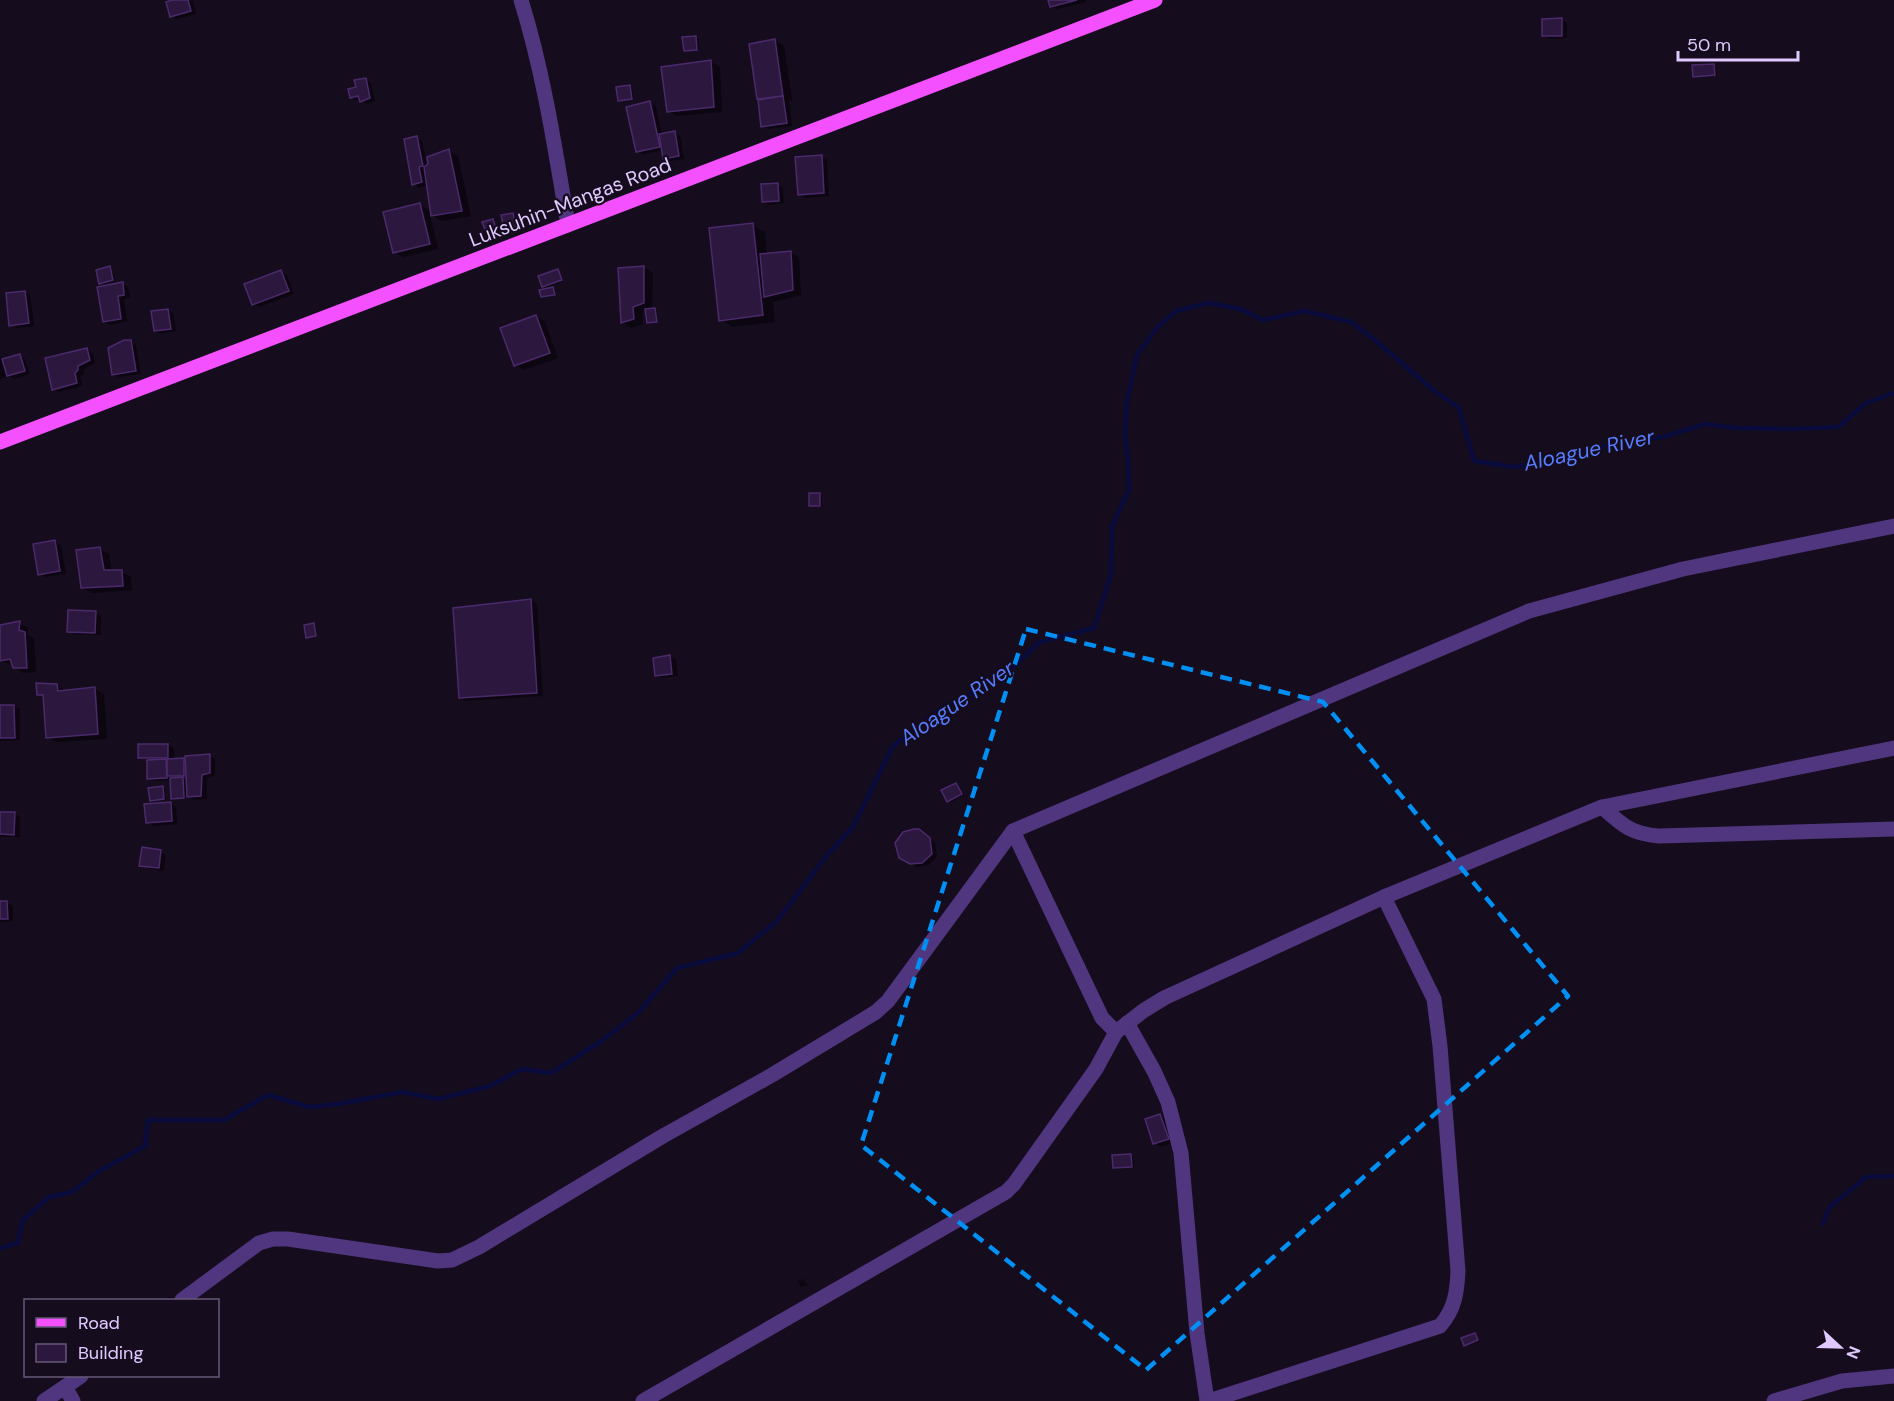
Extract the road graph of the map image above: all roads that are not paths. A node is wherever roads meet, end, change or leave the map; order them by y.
1 (521, 0) edge
2 (1155, 0) edge
3 (568, 225) junction
4 (0, 442) edge
5 (1894, 526) edge
6 (1894, 748) edge
7 (1602, 807) junction
8 (1894, 829) edge
9 (1013, 831) junction
10 (1384, 897) junction
11 (1122, 1028) junction
12 (183, 1299) edge
13 (1894, 1376) edge
14 (80, 1377) edge
15 (65, 1387) junction
16 (44, 1401) edge
17 (73, 1401) edge
18 (643, 1401) edge
19 (1208, 1401) edge
20 (1774, 1401) edge

1 - 3 street
2 - 3 main road, Luksuhin-Mangas Road
3 - 4 main road, Luksuhin-Mangas Road
5 - 9 street
6 - 7 street
7 - 8 street
7 - 10 street
9 - 11 street
9 - 12 street
10 - 11 street
10 - 19 street
11 - 18 street
11 - 19 street
13 - 20 street
14 - 15 street
15 - 16 street
15 - 17 street

